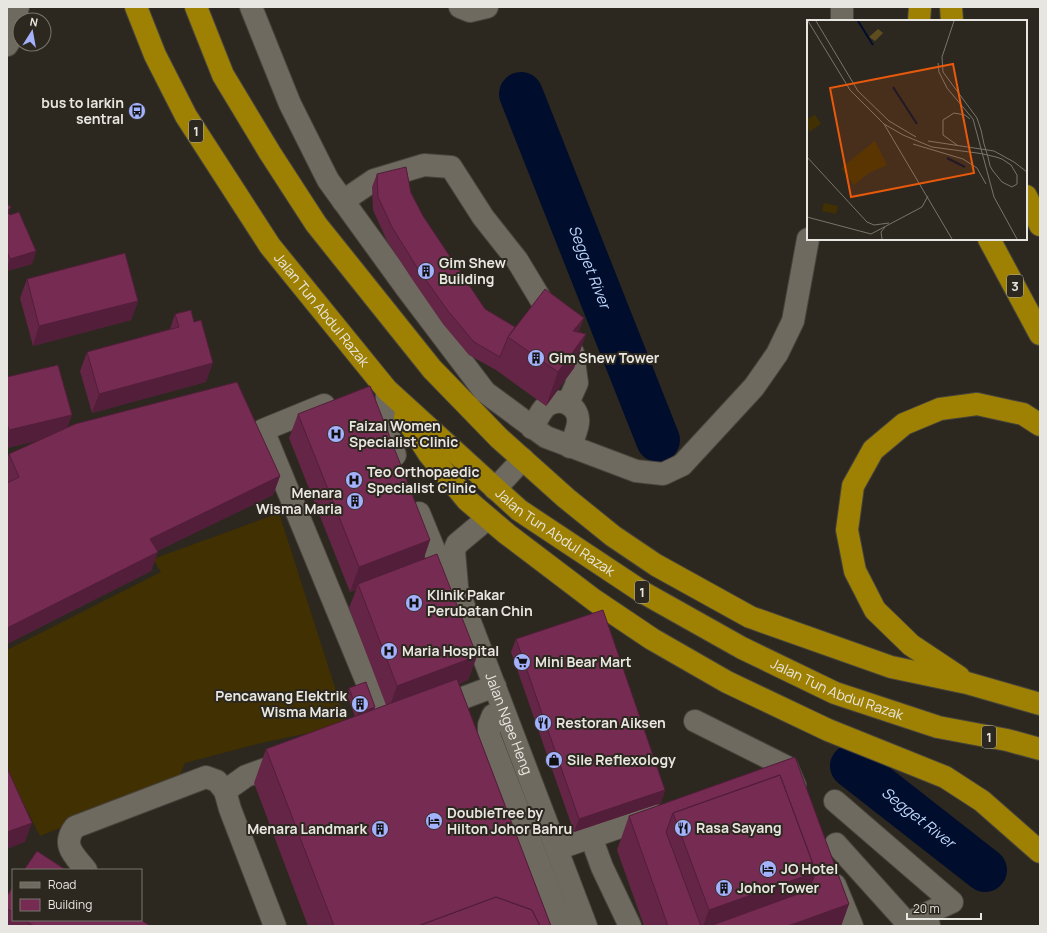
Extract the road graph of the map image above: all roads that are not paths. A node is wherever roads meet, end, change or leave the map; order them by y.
1 (18, 7) edge
2 (136, 7) edge
3 (196, 7) edge
4 (251, 7) edge
5 (460, 7) edge
6 (487, 7) edge
7 (842, 7) edge
8 (920, 7) edge
9 (951, 7) edge
10 (842, 20) edge
11 (919, 20) edge
12 (952, 20) edge
13 (9, 42) edge
14 (1027, 198) edge
15 (343, 201) junction
16 (1040, 225) edge
17 (808, 240) edge
18 (990, 240) edge
19 (1040, 334) edge
20 (377, 387) junction
21 (343, 397) edge
22 (568, 404) junction
23 (1040, 426) edge
24 (532, 428) junction
25 (570, 447) junction
26 (523, 459) junction
27 (401, 470) edge
28 (495, 489) junction
29 (410, 492) edge
30 (488, 518) junction
31 (440, 566) junction
32 (419, 574) edge
33 (459, 593) junction
34 (356, 596) dead end
35 (335, 604) junction
36 (968, 683) junction
37 (496, 702) junction
38 (1039, 704) edge
39 (695, 721) dead end
40 (471, 724) edge
41 (385, 726) junction
42 (363, 734) edge
43 (1040, 749) edge
44 (305, 755) edge
45 (787, 767) junction
46 (765, 775) edge
47 (225, 791) junction
48 (835, 801) dead end
49 (802, 804) edge
50 (675, 807) edge
51 (591, 837) junction
52 (557, 849) junction
53 (1040, 852) edge
54 (85, 869) edge
55 (925, 921) edge
56 (275, 926) edge
57 (563, 926) edge
58 (586, 926) edge
59 (630, 926) edge
60 (852, 926) edge

1 - 13 street
2 - 20 highway, Jalan Tun Abdul Razak / 1
3 - 26 highway, 1
4 - 15 street
5 - 6 street
7 - 10 street
8 - 11 highway
9 - 12 highway
14 - 16 highway
15 - 22 street
15 - 24 street
17 - 25 street
18 - 19 highway, 3
20 - 27 street
20 - 28 highway, Jalan Tun Abdul Razak / 1
20 - 30 highway
21 - 35 street
22 - 24 street
22 - 25 street
23 - 36 highway
24 - 25 street
26 - 28 street
26 - 36 highway, 1
28 - 43 highway, Jalan Tun Abdul Razak / 1
29 - 31 street, Jalan Ngee Heng
30 - 33 street
30 - 53 highway
31 - 32 street
31 - 33 street, Jalan Ngee Heng
33 - 37 street, Jalan Ngee Heng
34 - 35 street
35 - 41 street
36 - 38 highway, 1
37 - 40 street
37 - 41 street
37 - 52 street, Jalan Ngee Heng
37 - 57 street
39 - 45 street
41 - 42 street
44 - 47 street
45 - 46 street
45 - 49 street
47 - 54 street
47 - 56 street
48 - 55 street
50 - 51 street
51 - 52 street
51 - 59 street
52 - 58 street, Jalan Ngee Heng
55 - 60 street

